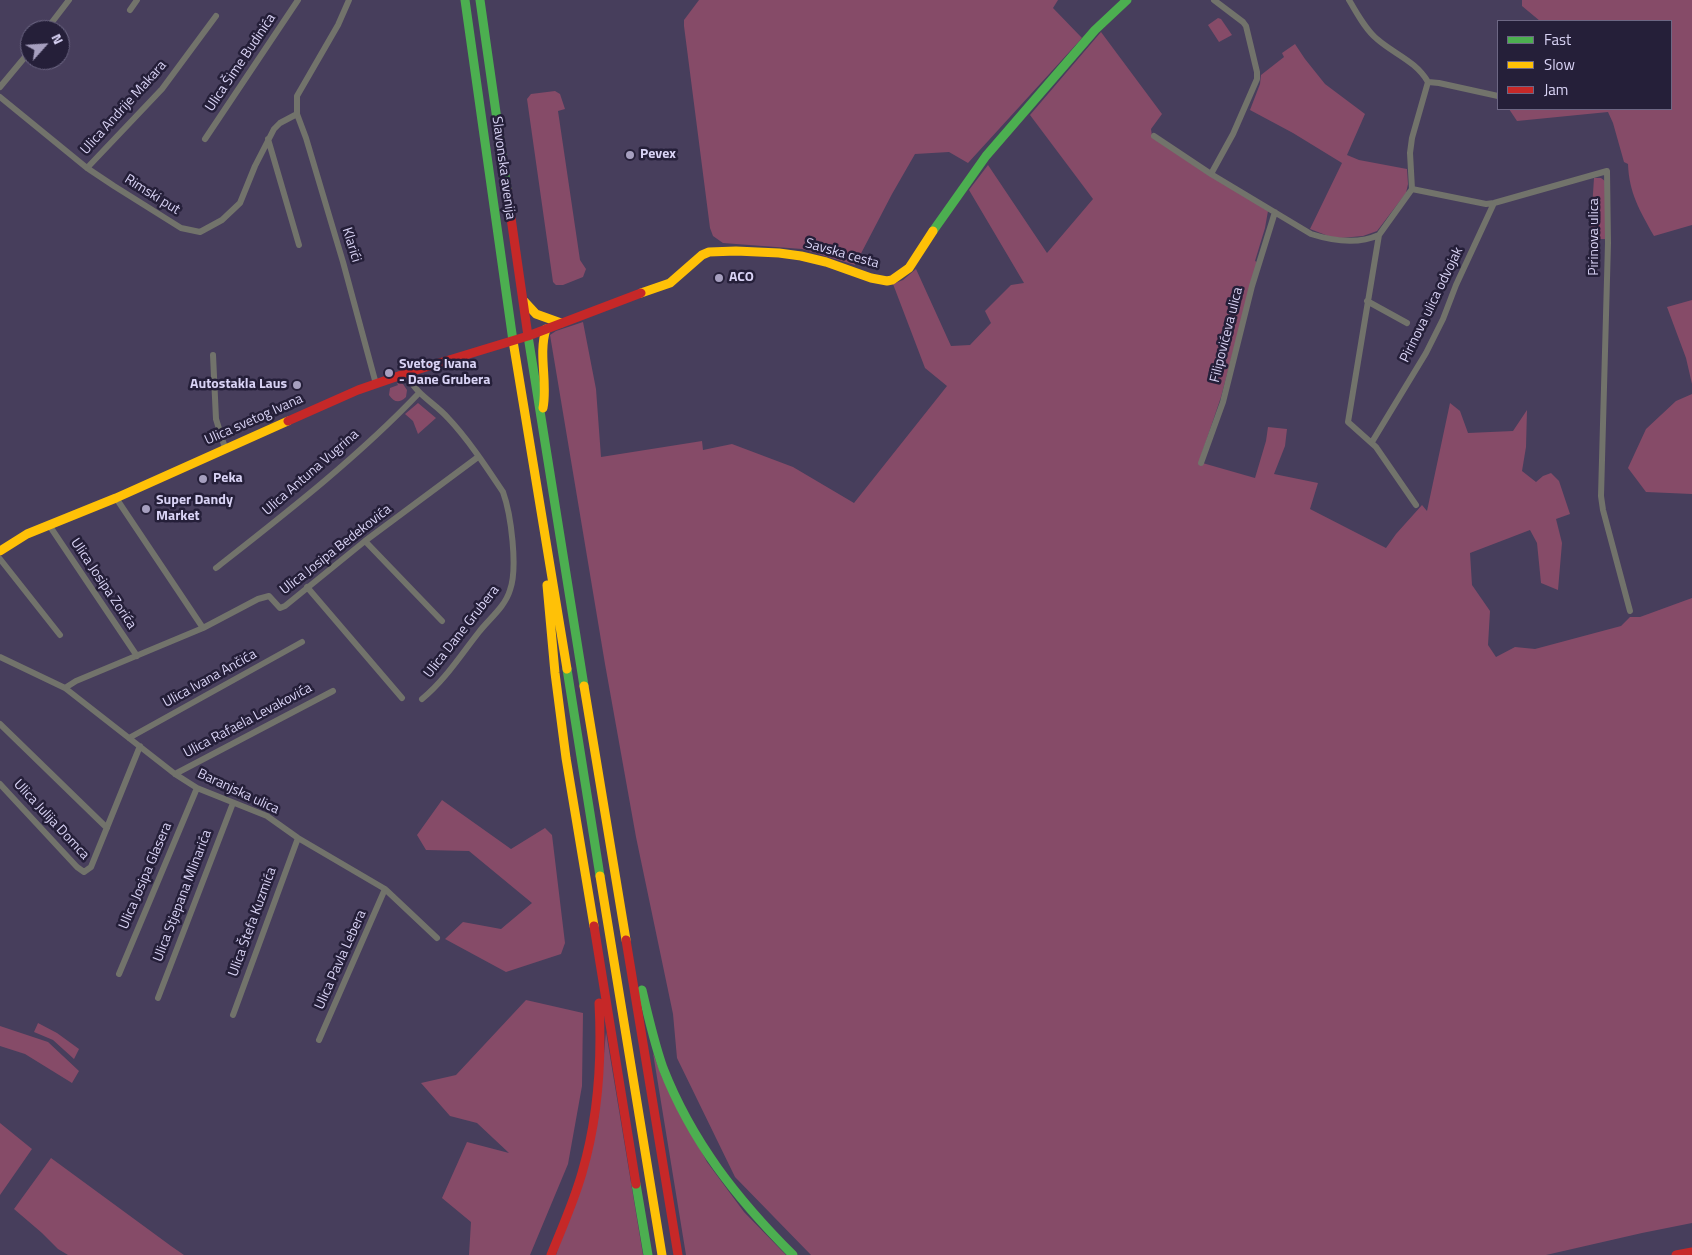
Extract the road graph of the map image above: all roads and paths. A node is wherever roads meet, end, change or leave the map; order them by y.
1 (69, 0) edge
2 (137, 0) edge
3 (298, 0) edge
4 (349, 0) edge
5 (465, 0) edge
6 (480, 0) edge
7 (1127, 0) edge
8 (1214, 0) edge
9 (1349, 0) edge
10 (130, 10) dead end
11 (216, 16) dead end
12 (54, 20) edge
13 (20, 63) edge
14 (1428, 82) junction
15 (0, 87) edge
16 (1497, 96) edge
17 (0, 97) edge
18 (297, 114) junction
19 (1154, 136) dead end
20 (205, 139) dead end
21 (268, 139) junction
22 (87, 168) junction
23 (1211, 174) junction
24 (1412, 189) junction
25 (1494, 203) junction
26 (1275, 212) junction
27 (1379, 235) junction
28 (299, 245) dead end
29 (523, 300) junction
30 (1367, 301) junction
31 (561, 323) junction
32 (1407, 323) dead end
33 (546, 329) junction
34 (528, 336) junction
35 (513, 341) junction
36 (213, 354) dead end
37 (407, 373) junction
38 (376, 384) junction
39 (418, 393) junction
40 (541, 417) junction
41 (1372, 442) junction
42 (225, 448) junction
43 (478, 457) junction
44 (1201, 463) dead end
45 (116, 498) junction
46 (1416, 505) dead end
47 (49, 526) junction
48 (365, 541) junction
49 (0, 552) edge
50 (0, 560) edge
51 (216, 568) dead end
52 (550, 570) junction
53 (307, 587) junction
54 (1630, 611) dead end
55 (442, 621) dead end
56 (203, 628) junction
57 (60, 635) dead end
58 (302, 642) dead end
59 (137, 656) junction
60 (0, 657) edge
61 (65, 688) junction
62 (334, 691) dead end
63 (402, 698) dead end
64 (422, 699) dead end
65 (0, 724) edge
66 (129, 738) junction
67 (140, 746) junction
68 (174, 774) junction
69 (0, 784) edge
70 (197, 788) junction
71 (233, 803) junction
72 (107, 828) junction
73 (298, 838) junction
74 (385, 889) junction
75 (625, 932) junction
76 (437, 938) dead end
77 (600, 964) junction
78 (119, 974) dead end
79 (158, 998) dead end
80 (233, 1015) dead end
81 (319, 1040) dead end
82 (1692, 1252) edge
83 (551, 1255) edge
84 (648, 1255) edge
85 (662, 1255) edge
86 (678, 1255) edge
87 (793, 1255) edge
88 (1676, 1255) edge

1 - 12 street
2 - 10 street
3 - 20 street, Ulica Šime Budinića
4 - 18 street
5 - 35 main road, Slavonska avenija
6 - 29 main road, Slavonska avenija
7 - 31 main road, Savska cesta
8 - 23 street
9 - 14 street
11 - 22 street, Ulica Andrije Makara
13 - 15 street
14 - 16 street
14 - 24 street
17 - 22 street, Rimski put
18 - 21 street, Rimski put
18 - 38 street, Klarići
19 - 23 street
21 - 22 street, Rimski put
21 - 28 street
23 - 26 street
24 - 25 street, Pirinova ulica
24 - 27 street
25 - 41 street, Pirinova ulica odvojak
25 - 54 street, Pirinova ulica
26 - 27 street
26 - 44 street, Filipovićeva ulica
27 - 30 street
29 - 31 main road
29 - 34 main road, Slavonska avenija
30 - 32 street, Pirinova ulica odvojak
30 - 41 street
31 - 33 main road, Savska cesta
33 - 34 main road, Savska cesta
33 - 40 main road
34 - 35 main road, Ulica svetog Ivana
34 - 40 main road, Slavonska avenija
35 - 37 main road, Ulica svetog Ivana
35 - 52 main road, Slavonska avenija
36 - 42 street
37 - 38 main road, Ulica svetog Ivana
37 - 39 street, Ulica Dane Grubera
38 - 42 main road, Ulica svetog Ivana
39 - 43 street, Ulica Dane Grubera
39 - 51 street, Ulica Antuna Vugrina
40 - 75 main road, Slavonska avenija
41 - 46 street
42 - 45 main road, Ulica svetog Ivana
43 - 48 street, Ulica Josipa Bedekovića
43 - 64 street, Ulica Dane Grubera
45 - 47 main road, Ulica svetog Ivana
45 - 56 street
47 - 49 main road, Ulica svetog Ivana
47 - 59 street, Ulica Josipa Zorića
48 - 53 street, Ulica Josipa Bedekovića
48 - 55 street
50 - 57 street
52 - 77 main road
52 - 85 main road, Slavonska avenija
53 - 56 street, Ulica Josipa Bedekovića
53 - 63 street
56 - 59 street, Ulica Josipa Bedekovića
58 - 66 street, Ulica Ivana Ančića
59 - 61 street, Ulica Josipa Bedekovića
60 - 61 street, Baranjska ulica
61 - 66 street, Baranjska ulica
62 - 68 street, Ulica Rafaela Levakovića
65 - 72 street
66 - 67 street, Baranjska ulica
67 - 68 street, Baranjska ulica
67 - 72 street
68 - 70 street, Baranjska ulica
69 - 72 street, Ulica Julija Domca
70 - 71 street, Baranjska ulica
70 - 78 street, Ulica Josipa Glasera
71 - 73 street, Baranjska ulica
71 - 79 street, Ulica Stjepana Mlinarića
73 - 74 street, Baranjska ulica
73 - 80 street, Ulica Štefa Kuzmića
74 - 76 street, Baranjska ulica
74 - 81 street, Ulica Pavla Lebera
75 - 86 main road, Slavonska avenija
75 - 87 main road
77 - 83 main road
77 - 84 main road
82 - 88 main road

